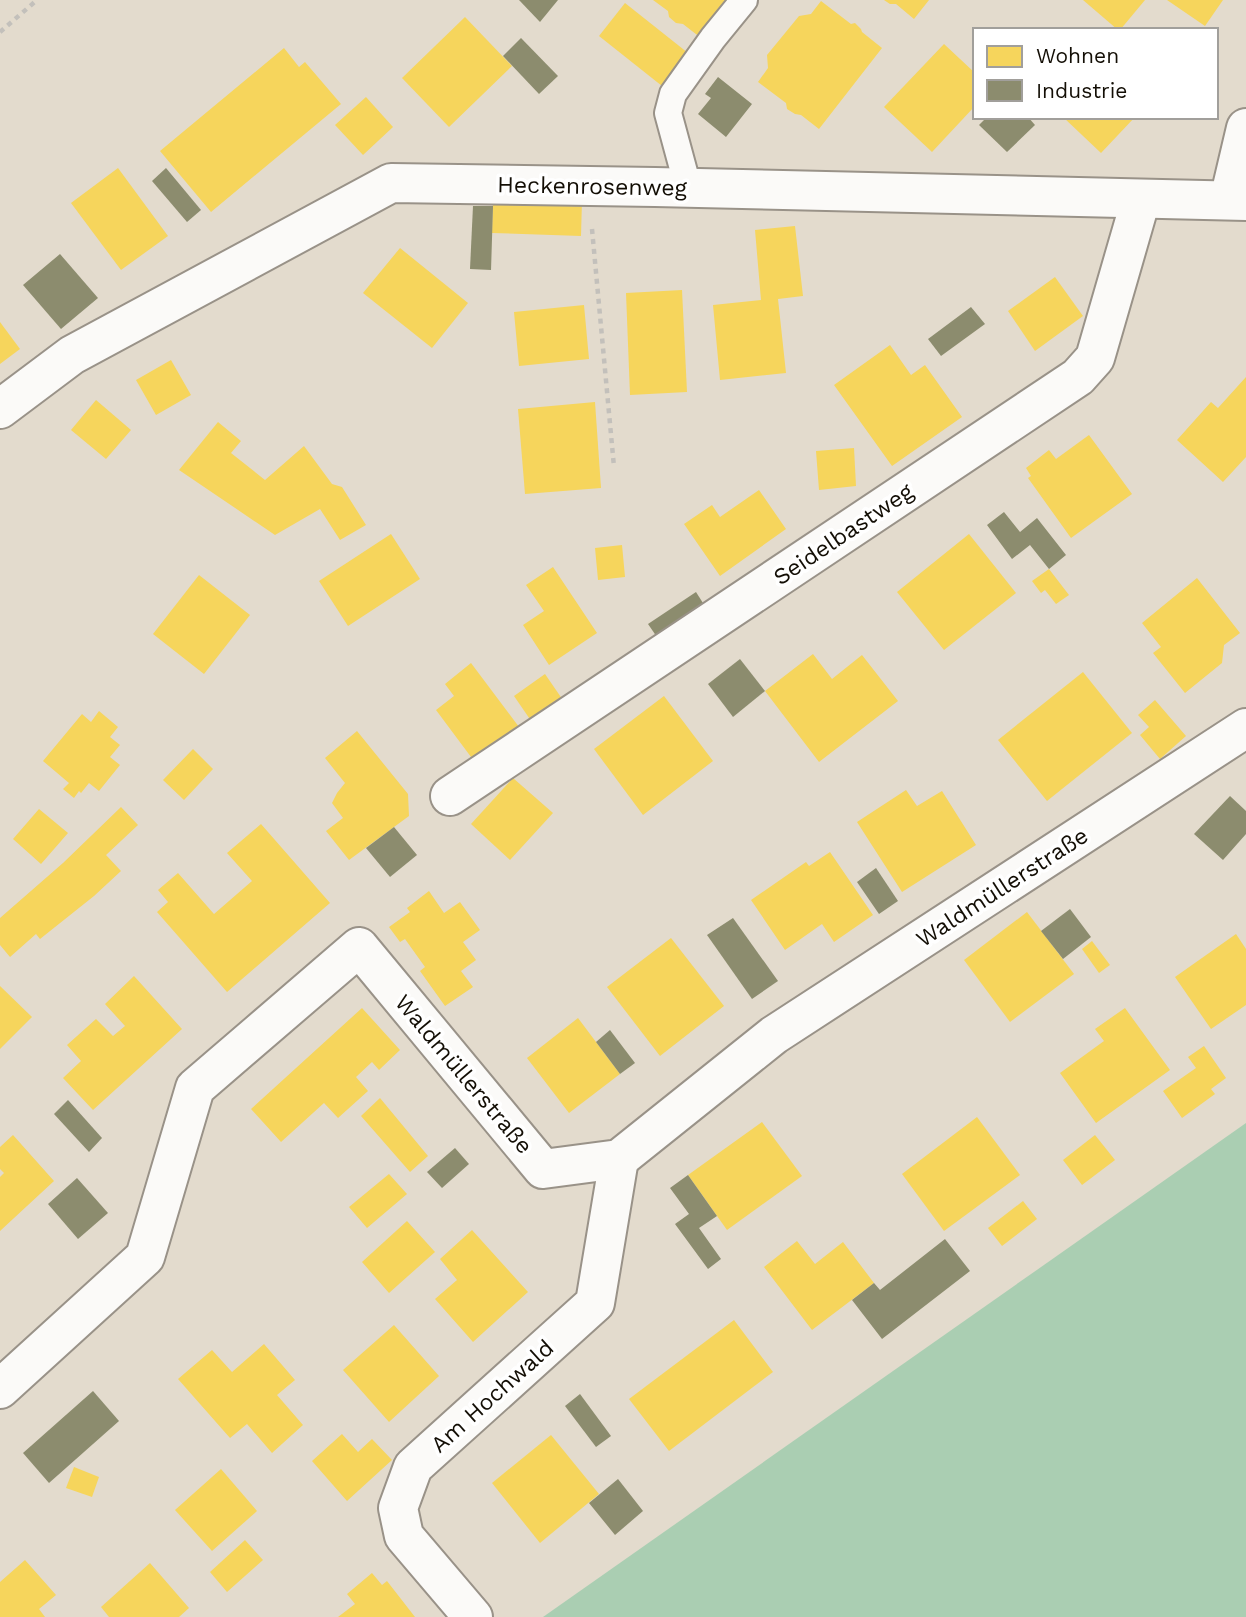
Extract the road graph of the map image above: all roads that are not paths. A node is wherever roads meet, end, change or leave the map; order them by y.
1 (744, 0) edge
2 (1246, 128) edge
3 (688, 187) junction
4 (1141, 200) junction
5 (1237, 201) edge
6 (0, 409) edge
7 (1246, 729) edge
8 (450, 796) dead end
9 (619, 1159) junction
10 (0, 1389) edge
11 (473, 1617) edge

1 - 3 lane
2 - 5 street
3 - 4 street, Heckenrosenweg
3 - 6 street, Heckenrosenweg
4 - 5 street, Heckenrosenweg
4 - 8 street, Seidelbastweg
7 - 9 street, Waldmüllerstraße
9 - 10 street, Waldmüllerstraße
9 - 11 street, Am Hochwald

